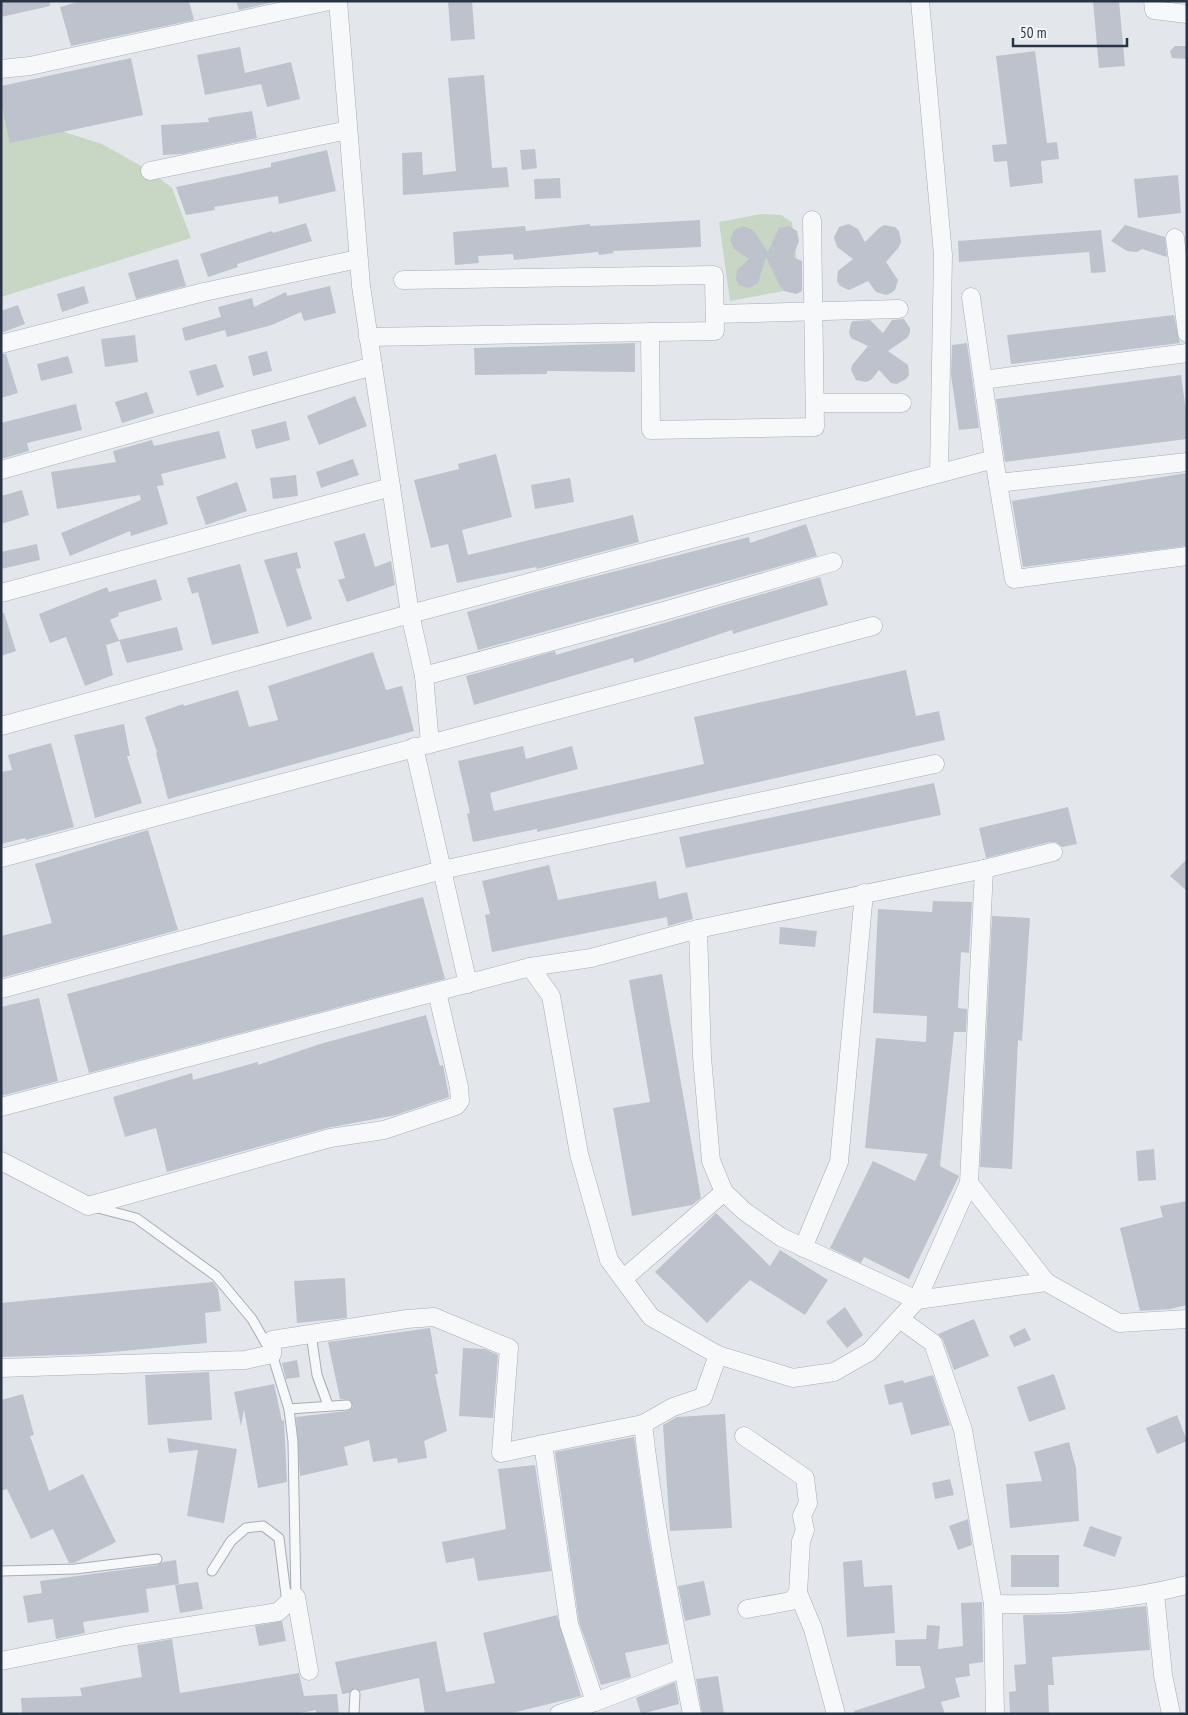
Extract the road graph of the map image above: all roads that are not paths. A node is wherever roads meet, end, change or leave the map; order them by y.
1 (329, 1) edge
2 (338, 1) edge
3 (920, 1) edge
4 (1153, 1) edge
5 (1187, 14) edge
6 (1, 69) edge
7 (348, 130) junction
8 (150, 171) dead end
9 (812, 220) dead end
10 (1175, 238) dead end
11 (358, 259) junction
12 (403, 280) dead end
13 (971, 297) dead end
14 (899, 309) dead end
15 (813, 312) junction
16 (715, 314) junction
17 (650, 332) junction
18 (1187, 333) edge
19 (368, 337) junction
20 (1, 344) edge
21 (1187, 353) edge
22 (373, 366) junction
23 (983, 380) junction
24 (815, 403) junction
25 (902, 403) dead end
26 (994, 459) junction
27 (1187, 462) edge
28 (1, 470) edge
29 (939, 473) junction
30 (998, 483) junction
31 (391, 487) junction
32 (1187, 556) edge
33 (833, 562) dead end
34 (1, 593) edge
35 (410, 614) junction
36 (872, 626) dead end
37 (424, 676) junction
38 (1, 726) edge
39 (422, 745) junction
40 (935, 764) dead end
41 (1053, 852) dead end
42 (1, 858) edge
43 (984, 869) junction
44 (442, 870) junction
45 (864, 893) junction
46 (698, 929) junction
47 (530, 967) junction
48 (468, 984) junction
49 (1, 989) edge
50 (437, 992) junction
51 (1, 1106) edge
52 (1, 1161) edge
53 (969, 1183) junction
54 (724, 1192) junction
55 (88, 1206) junction
56 (803, 1248) junction
57 (623, 1279) junction
58 (1046, 1282) junction
59 (917, 1300) junction
60 (900, 1319) junction
61 (1187, 1319) edge
62 (311, 1334) junction
63 (272, 1354) junction
64 (718, 1355) junction
65 (1, 1368) edge
66 (328, 1405) junction
67 (347, 1405) dead end
68 (289, 1409) junction
69 (643, 1424) junction
70 (744, 1436) dead end
71 (544, 1444) junction
72 (157, 1559) dead end
73 (1, 1571) edge
74 (212, 1571) dead end
75 (1187, 1585) edge
76 (798, 1593) junction
77 (1155, 1593) junction
78 (292, 1600) junction
79 (993, 1604) junction
80 (747, 1609) dead end
81 (1, 1661) edge
82 (683, 1668) junction
83 (309, 1671) dead end
84 (355, 1694) dead end
85 (595, 1702) junction
86 (561, 1713) edge
87 (354, 1714) edge
88 (692, 1714) edge
89 (836, 1714) edge
90 (995, 1714) edge
91 (1171, 1714) edge

1 - 6 street
2 - 7 street
3 - 29 street
4 - 5 street
7 - 8 street
7 - 11 street
9 - 15 street
10 - 18 street
11 - 19 street
11 - 20 street
12 - 16 street
13 - 23 street
14 - 15 street
15 - 16 street
15 - 24 street
16 - 17 street
17 - 19 street
17 - 24 street
19 - 22 street
21 - 23 street
22 - 28 street
22 - 31 street
23 - 26 street
24 - 25 street
26 - 29 street
26 - 30 street
27 - 30 street
29 - 35 street
30 - 32 street
31 - 34 street
31 - 35 street
33 - 37 street
35 - 37 street
35 - 38 street
36 - 39 street
37 - 39 street
39 - 42 street
39 - 44 street
40 - 44 street
41 - 43 street
43 - 45 street
43 - 53 street
44 - 48 street
44 - 49 street
45 - 46 street
45 - 56 street
46 - 47 street
46 - 54 street
47 - 48 street
47 - 57 street
48 - 50 street
50 - 51 street
50 - 55 street
52 - 55 street
53 - 58 street
53 - 59 street
54 - 56 street
54 - 57 street
55 - 63 lane
56 - 59 street
57 - 64 street
58 - 59 street
58 - 61 street
59 - 60 street
60 - 64 street
60 - 79 street
62 - 63 street
62 - 66 lane
62 - 71 street
63 - 65 street
63 - 68 lane
64 - 69 street
66 - 67 lane
66 - 68 lane
68 - 78 lane
69 - 71 street
69 - 82 street
70 - 76 street
71 - 85 street
72 - 73 lane
74 - 78 lane
75 - 77 street
76 - 80 street
76 - 89 street
77 - 79 street
77 - 91 street
78 - 81 street
78 - 83 street
79 - 90 street
82 - 85 street
82 - 88 street
84 - 87 lane
85 - 86 street

